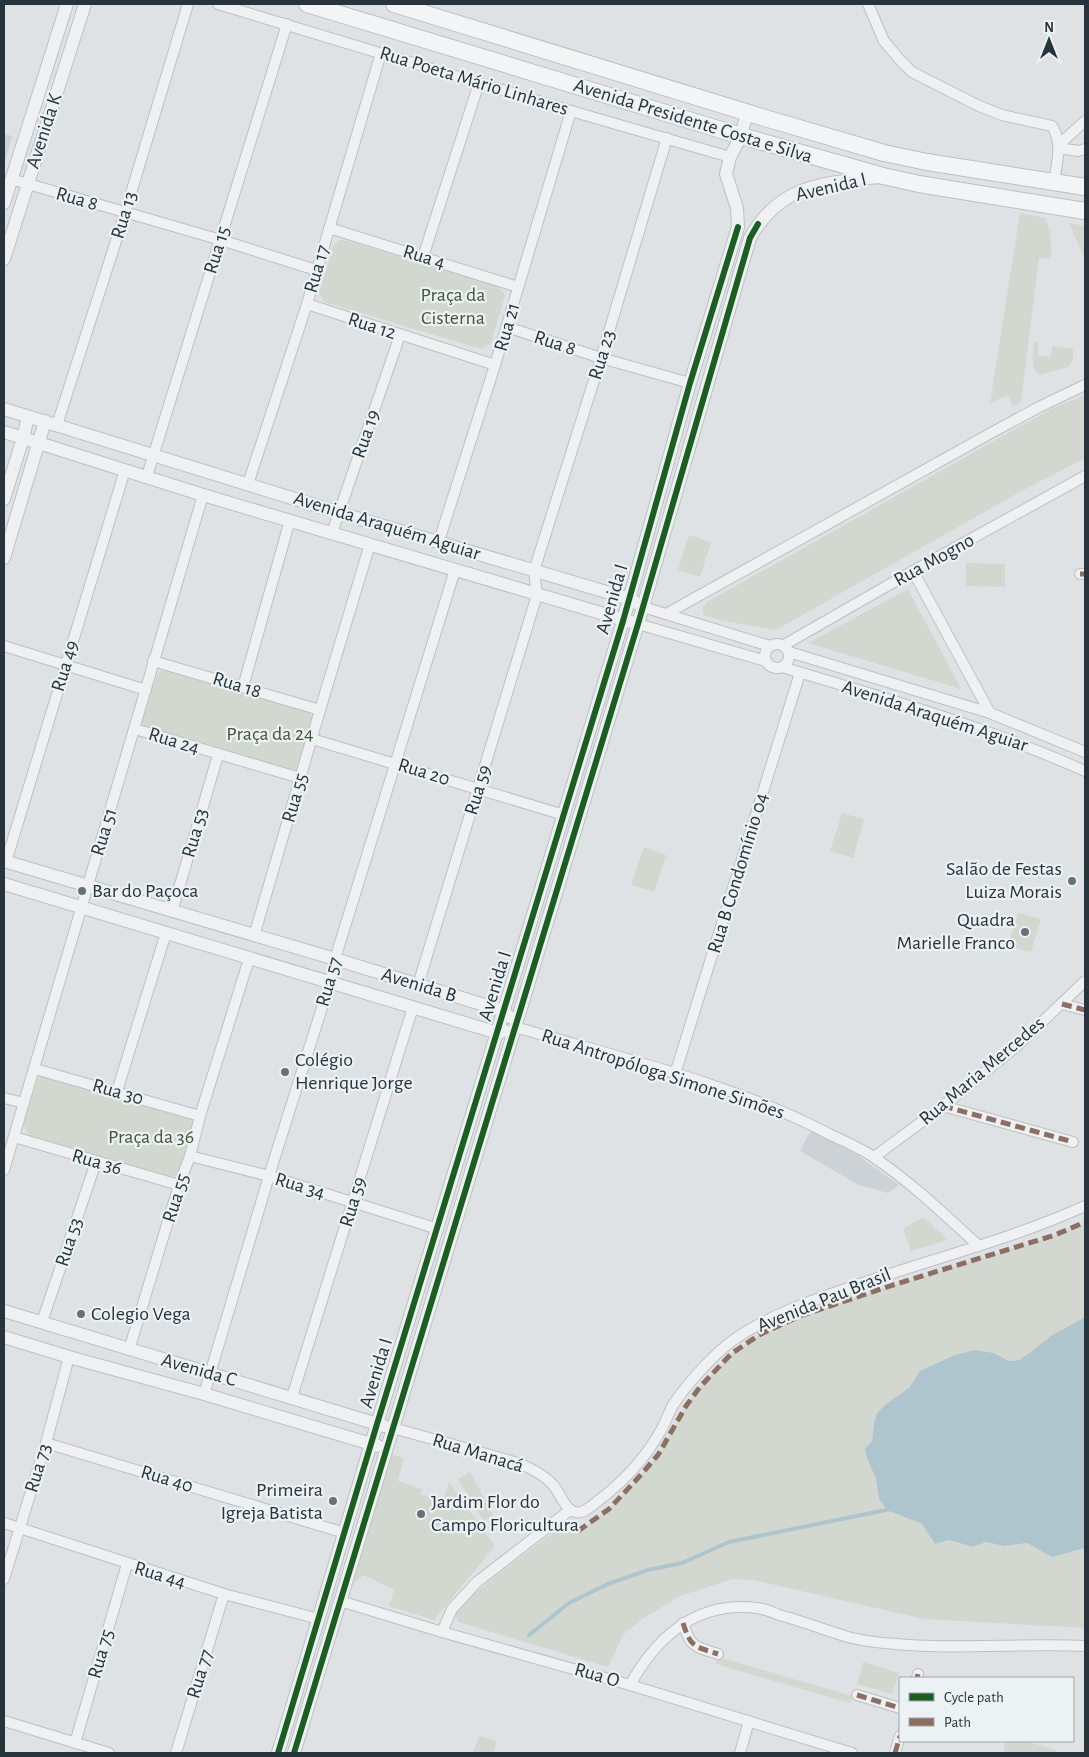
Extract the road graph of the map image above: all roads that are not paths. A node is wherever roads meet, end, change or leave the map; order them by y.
1 (67, 4) edge
2 (85, 4) edge
3 (188, 4) edge
4 (218, 4) edge
5 (307, 4) edge
6 (394, 4) edge
7 (868, 4) edge
8 (286, 24) junction
9 (460, 24) junction
10 (452, 48) junction
11 (381, 53) junction
12 (479, 83) junction
13 (570, 111) junction
14 (747, 113) junction
15 (1085, 121) edge
16 (741, 136) junction
17 (667, 138) junction
18 (1059, 148) junction
19 (1085, 149) edge
20 (730, 157) junction
21 (884, 176) junction
22 (12, 179) junction
23 (1054, 182) junction
24 (27, 185) junction
25 (1085, 187) edge
26 (4, 203) edge
27 (1085, 211) edge
28 (124, 213) junction
29 (329, 228) junction
30 (220, 240) junction
31 (423, 257) junction
32 (4, 259) edge
33 (316, 270) junction
34 (518, 287) junction
35 (307, 304) junction
36 (507, 327) junction
37 (706, 331) junction
38 (400, 335) junction
39 (722, 336) junction
40 (601, 358) junction
41 (495, 365) junction
42 (690, 383) junction
43 (1085, 385) edge
44 (4, 409) edge
45 (28, 417) junction
46 (51, 423) junction
47 (4, 432) edge
48 (23, 438) junction
49 (38, 444) junction
50 (152, 455) junction
51 (124, 470) junction
52 (147, 476) junction
53 (1085, 476) edge
54 (248, 484) junction
55 (203, 495) junction
56 (4, 499) edge
57 (340, 513) junction
58 (290, 520) junction
59 (332, 533) junction
60 (439, 541) junction
61 (370, 544) junction
62 (4, 558) edge
63 (455, 570) junction
64 (534, 571) junction
65 (913, 571) junction
66 (537, 595) junction
67 (630, 599) junction
68 (643, 607) junction
69 (666, 614) junction
70 (623, 620) junction
71 (638, 624) junction
72 (4, 646) edge
73 (770, 646) junction
74 (786, 649) junction
75 (154, 661) junction
76 (766, 661) junction
77 (65, 666) junction
78 (782, 667) junction
79 (800, 673) junction
80 (243, 687) junction
81 (146, 690) junction
82 (320, 710) junction
83 (990, 713) junction
84 (135, 729) junction
85 (312, 739) junction
86 (1085, 752) edge
87 (218, 755) junction
88 (395, 763) junction
89 (1085, 771) edge
90 (300, 778) junction
91 (479, 790) junction
92 (564, 815) junction
93 (5, 862) edge
94 (4, 884) edge
95 (88, 886) junction
96 (81, 907) junction
97 (172, 912) junction
98 (166, 933) junction
99 (254, 936) junction
100 (249, 959) junction
101 (336, 959) junction
102 (1085, 981) edge
103 (330, 982) junction
104 (418, 985) junction
105 (1062, 1004) junction
106 (413, 1007) junction
107 (1085, 1010) edge
108 (504, 1011) junction
109 (515, 1027) junction
110 (498, 1034) junction
111 (35, 1068) junction
112 (675, 1074) junction
113 (117, 1091) junction
114 (4, 1098) edge
115 (24, 1103) junction
116 (943, 1106) junction
117 (200, 1116) junction
118 (14, 1137) junction
119 (1073, 1142) dead end
120 (190, 1156) junction
121 (874, 1157) junction
122 (96, 1162) junction
123 (4, 1170) edge
124 (269, 1176) junction
125 (180, 1185) junction
126 (353, 1202) junction
127 (1085, 1206) edge
128 (438, 1229) junction
129 (979, 1246) junction
130 (4, 1311) edge
131 (42, 1322) junction
132 (4, 1337) edge
133 (129, 1350) junction
134 (69, 1357) junction
135 (210, 1372) junction
136 (204, 1394) junction
137 (292, 1397) junction
138 (377, 1424) junction
139 (393, 1428) junction
140 (46, 1443) junction
141 (372, 1444) junction
142 (387, 1449) junction
143 (572, 1511) junction
144 (4, 1523) edge
145 (20, 1528) junction
146 (345, 1533) junction
147 (127, 1564) junction
148 (4, 1579) edge
149 (224, 1594) junction
150 (340, 1601) junction
151 (319, 1619) junction
152 (683, 1623) junction
153 (442, 1632) junction
154 (1085, 1646) edge
155 (718, 1654) dead end
156 (630, 1685) junction
157 (858, 1695) dead end
158 (899, 1708) edge
159 (4, 1721) edge
160 (749, 1721) junction
161 (899, 1739) edge
162 (75, 1743) junction
163 (109, 1753) edge
164 (176, 1753) edge
165 (278, 1753) edge
166 (294, 1753) edge
167 (740, 1753) edge
168 (852, 1753) edge
169 (895, 1753) edge

1 - 22 street, Avenida K
2 - 24 street, Avenida K
3 - 28 street, Rua 13
4 - 8 street, Rua Poeta Mário Linhares
5 - 10 main road, Avenida Presidente Costa e Silva
6 - 9 main road, Avenida Presidente Costa e Silva
7 - 18 street
8 - 11 street, Rua Poeta Mário Linhares
8 - 30 street, Rua 15
9 - 10 main road
9 - 14 main road, Avenida Presidente Costa e Silva
10 - 16 main road, Avenida Presidente Costa e Silva
11 - 12 street, Rua Poeta Mário Linhares
11 - 29 street, Rua 17
12 - 13 street, Rua Poeta Mário Linhares
12 - 31 street
13 - 17 street, Rua Poeta Mário Linhares
13 - 34 street, Rua 21
14 - 16 street, Avenida I
14 - 23 main road, Avenida Presidente Costa e Silva
15 - 18 street
16 - 20 street, Avenida I
16 - 21 main road, Avenida Presidente Costa e Silva
17 - 20 street, Rua Poeta Mário Linhares
17 - 40 street, Rua 23
18 - 19 street
18 - 23 street
20 - 37 street, Avenida I
21 - 27 main road, Avenida Presidente Costa e Silva
21 - 39 street, Avenida I
22 - 24 street, Rua 8
22 - 26 street, Avenida K
23 - 25 main road, Avenida Presidente Costa e Silva
24 - 28 street, Rua 8
24 - 32 street, Avenida K
28 - 30 street, Rua 8
28 - 46 street, Rua 13
29 - 31 street, Rua 4
29 - 33 street, Rua 17
30 - 33 street, Rua 8
30 - 50 street, Rua 15
31 - 34 street, Rua 4
33 - 35 street, Rua 17
34 - 36 street, Rua 21
35 - 38 street, Rua 12
35 - 54 street, Rua 17
36 - 40 street, Rua 8
36 - 41 street, Rua 21
37 - 39 street
37 - 42 street, Avenida I
38 - 41 street, Rua 12
38 - 57 street, Rua 19
39 - 68 street, Avenida I
40 - 42 street, Rua 8
40 - 64 street, Rua 23
41 - 60 street, Rua 21
42 - 67 street, Avenida I
43 - 69 street
44 - 45 street, Avenida Araquém Aguiar
45 - 46 street, Avenida Araquém Aguiar
45 - 48 street
46 - 49 street
46 - 50 street, Avenida Araquém Aguiar
47 - 48 street, Avenida Araquém Aguiar
48 - 49 street, Avenida Araquém Aguiar
48 - 56 street
49 - 51 street, Avenida Araquém Aguiar
49 - 62 street
50 - 52 street, Rua 15
50 - 54 street, Avenida Araquém Aguiar
51 - 52 street, Avenida Araquém Aguiar
51 - 77 street, Rua 49
52 - 55 street, Avenida Araquém Aguiar
53 - 65 street, Rua Mogno
54 - 57 street, Avenida Araquém Aguiar
55 - 58 street, Avenida Araquém Aguiar
55 - 75 street, Rua 51
57 - 59 street, Rua 19
57 - 60 street, Avenida Araquém Aguiar
58 - 59 street, Avenida Araquém Aguiar
58 - 80 street
59 - 61 street, Avenida Araquém Aguiar
60 - 64 street, Avenida Araquém Aguiar
61 - 63 street, Avenida Araquém Aguiar
61 - 82 street, Rua 55
63 - 66 street, Avenida Araquém Aguiar
63 - 88 street, Rua 57
64 - 66 street
64 - 67 street, Avenida Araquém Aguiar
65 - 74 street, Rua Mogno
65 - 83 street
66 - 70 street, Avenida Araquém Aguiar
66 - 91 street, Rua 59
67 - 68 street, Avenida Araquém Aguiar
67 - 70 street, Avenida I
68 - 69 street, Avenida Araquém Aguiar
68 - 71 street, Avenida I
69 - 73 street, Avenida Araquém Aguiar
70 - 71 street, Avenida Araquém Aguiar
70 - 92 street, Avenida I
71 - 76 street, Avenida Araquém Aguiar
71 - 109 street, Avenida I
72 - 77 street
73 - 74 street
73 - 76 street
74 - 78 street
74 - 83 street, Avenida Araquém Aguiar
75 - 80 street, Rua 18
75 - 81 street, Rua 51
76 - 78 street
77 - 81 street
77 - 93 street, Rua 49
78 - 79 street, Avenida Araquém Aguiar
79 - 89 street, Avenida Araquém Aguiar
79 - 112 street, Rua B Condomínio 04
80 - 82 street, Rua 18
81 - 84 street, Rua 51
82 - 85 street, Rua 55
83 - 86 street, Avenida Araquém Aguiar
84 - 87 street, Rua 24
84 - 95 street, Rua 51
85 - 88 street, Rua 20
85 - 90 street, Rua 55
87 - 90 street, Rua 24
87 - 97 street, Rua 53
88 - 91 street, Rua 20
88 - 101 street, Rua 57
90 - 99 street, Rua 55
91 - 92 street, Rua 20
91 - 104 street, Rua 59
92 - 108 street, Avenida I
93 - 95 street, Avenida B
94 - 96 street, Avenida B
95 - 96 street, Rua 51
95 - 97 street, Avenida B
96 - 98 street, Avenida B
96 - 111 street, Rua 51
97 - 99 street, Avenida B
98 - 100 street, Avenida B
98 - 113 street
99 - 101 street, Avenida B
100 - 103 street, Avenida B
100 - 117 street, Rua 55
101 - 103 street, Rua 57
101 - 104 street, Avenida B
102 - 105 street, Rua Maria Mercedes
103 - 106 street, Avenida B
103 - 124 street, Rua 57
104 - 108 street, Avenida B
105 - 107 street
105 - 116 street, Rua Maria Mercedes
106 - 110 street, Avenida B
106 - 126 street, Rua 59
108 - 109 street
108 - 110 street, Avenida I
109 - 110 street
109 - 112 street, Rua Antropóloga Simone Simões
109 - 139 street, Avenida I
110 - 128 street, Avenida I
111 - 113 street, Rua 30
111 - 115 street, Rua 51
112 - 121 street, Rua Antropóloga Simone Simões
113 - 117 street, Rua 30
114 - 115 street
115 - 118 street, Rua 51
116 - 119 street
116 - 121 street, Rua Maria Mercedes
117 - 120 street, Rua 55
118 - 122 street, Rua 36
118 - 123 street, Rua 51
120 - 124 street, Rua 34
120 - 125 street, Rua 55
121 - 129 street, Rua Antropóloga Simone Simões
122 - 125 street, Rua 36
122 - 131 street, Rua 53
124 - 126 street, Rua 34
124 - 135 street, Rua 57
125 - 133 street, Rua 55
126 - 128 street, Rua 34
126 - 137 street, Rua 59
127 - 129 street, Avenida Pau Brasil
128 - 138 street, Avenida I
129 - 143 street, Avenida Pau Brasil
130 - 131 street, Avenida C
131 - 133 street, Avenida C
132 - 134 street, Avenida C
133 - 135 street, Avenida C
134 - 136 street, Avenida C
134 - 140 street, Rua 73
135 - 136 street, Rua 57
135 - 137 street, Avenida C
136 - 141 street, Avenida C
137 - 138 street, Avenida C
138 - 139 street, Avenida C
138 - 141 street, Avenida I
139 - 142 street, Avenida I
139 - 143 street, Rua Manacá
140 - 145 street, Rua 73
140 - 146 street, Rua 40
141 - 142 street, Avenida C
141 - 146 street, Avenida I
142 - 150 street, Avenida I
143 - 153 street, Avenida Pau Brasil
144 - 145 street, Rua 44
145 - 147 street, Rua 44
145 - 148 street, Rua 73
146 - 151 street, Avenida I
147 - 149 street, Rua 44
147 - 162 street, Rua 75
149 - 151 street, Rua 44
149 - 164 street, Rua 77
150 - 153 street, Rua O
150 - 166 street, Avenida I
151 - 165 street, Avenida I
152 - 154 street
152 - 155 street
152 - 156 street
153 - 156 street, Rua O
156 - 160 street, Rua O
157 - 158 street
159 - 162 street
160 - 167 street
160 - 168 street, Rua O
161 - 169 street
162 - 163 street

